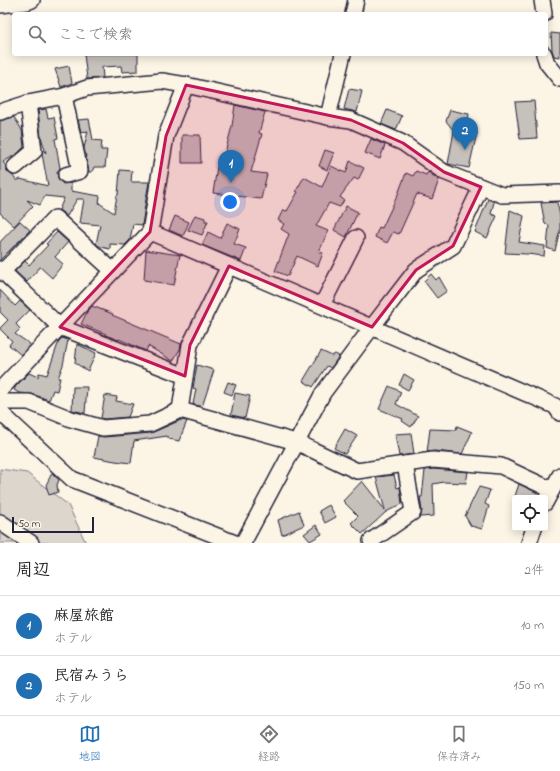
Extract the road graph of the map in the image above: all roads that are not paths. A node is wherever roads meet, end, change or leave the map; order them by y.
1 (32, 0) edge
2 (356, 0) edge
3 (542, 0) edge
4 (0, 5) edge
5 (353, 12) edge
6 (544, 12) edge
7 (343, 56) edge
8 (545, 56) edge
9 (560, 79) edge
10 (186, 85) junction
11 (64, 96) junction
12 (28, 103) junction
13 (0, 112) edge
14 (328, 116) junction
15 (15, 167) dead end
16 (66, 174) dead end
17 (481, 187) junction
18 (560, 193) edge
19 (150, 232) junction
20 (356, 238) dead end
21 (229, 266) junction
22 (1, 270) edge
23 (113, 271) junction
24 (322, 305) junction
25 (60, 327) junction
26 (372, 327) junction
27 (185, 376) junction
28 (0, 390) edge
29 (0, 402) edge
30 (558, 408) edge
31 (180, 410) junction
32 (0, 412) edge
33 (296, 442) junction
34 (405, 464) junction
35 (560, 475) edge
36 (552, 490) junction
37 (548, 497) edge
38 (0, 522) edge
39 (533, 531) edge
40 (372, 542) edge
41 (31, 543) edge
42 (235, 543) edge
43 (243, 543) edge
44 (529, 543) edge

1 - 4 street
2 - 5 street
3 - 6 street
7 - 14 street
8 - 9 street
10 - 11 street
10 - 14 street
10 - 19 street
11 - 12 street
11 - 16 street
12 - 13 street
12 - 15 street
14 - 17 street
17 - 18 street
17 - 26 street
19 - 21 street
19 - 23 street
20 - 24 street
21 - 24 street
21 - 27 street
22 - 23 street
22 - 25 street
23 - 25 street
24 - 26 street
25 - 27 street
25 - 28 street
26 - 30 street
26 - 33 street
27 - 31 street
29 - 31 street
31 - 33 street
32 - 42 street
33 - 34 street
33 - 43 street
34 - 36 street
34 - 40 street
35 - 36 street
36 - 37 street
38 - 41 street
39 - 44 street

